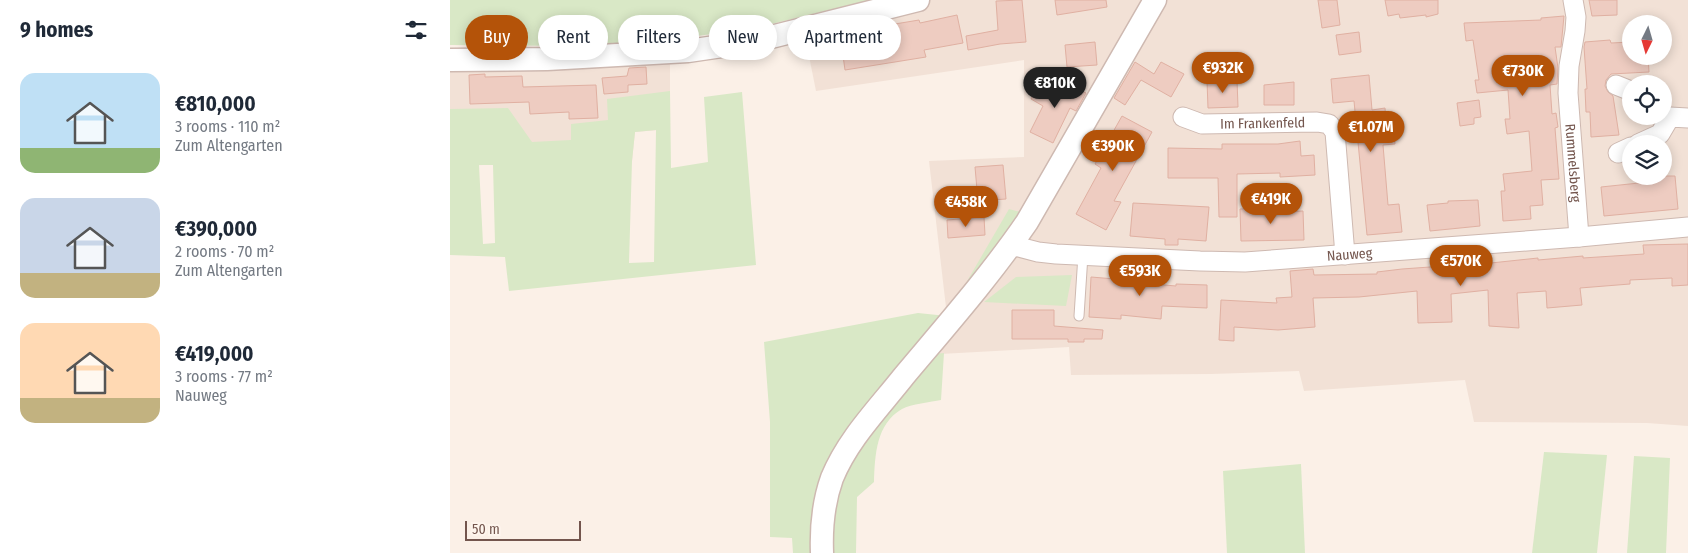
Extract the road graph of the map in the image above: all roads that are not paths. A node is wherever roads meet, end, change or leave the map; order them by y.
1 (918, 0) edge
2 (1156, 0) edge
3 (1573, 0) edge
4 (450, 60) edge
5 (1674, 116) edge
6 (1183, 117) dead end
7 (1658, 135) edge
8 (1688, 227) edge
9 (1579, 237) junction
10 (1011, 245) junction
11 (1083, 255) junction
12 (1345, 255) junction
13 (1079, 316) dead end
14 (822, 553) edge

1 - 4 street
2 - 10 street
3 - 9 street, Rummelsberg
5 - 7 street
6 - 12 street, Im Frankenfeld
8 - 9 street, Nauweg
9 - 12 street, Nauweg
10 - 11 street, Nauweg
10 - 14 street
11 - 12 street, Nauweg
11 - 13 lane

